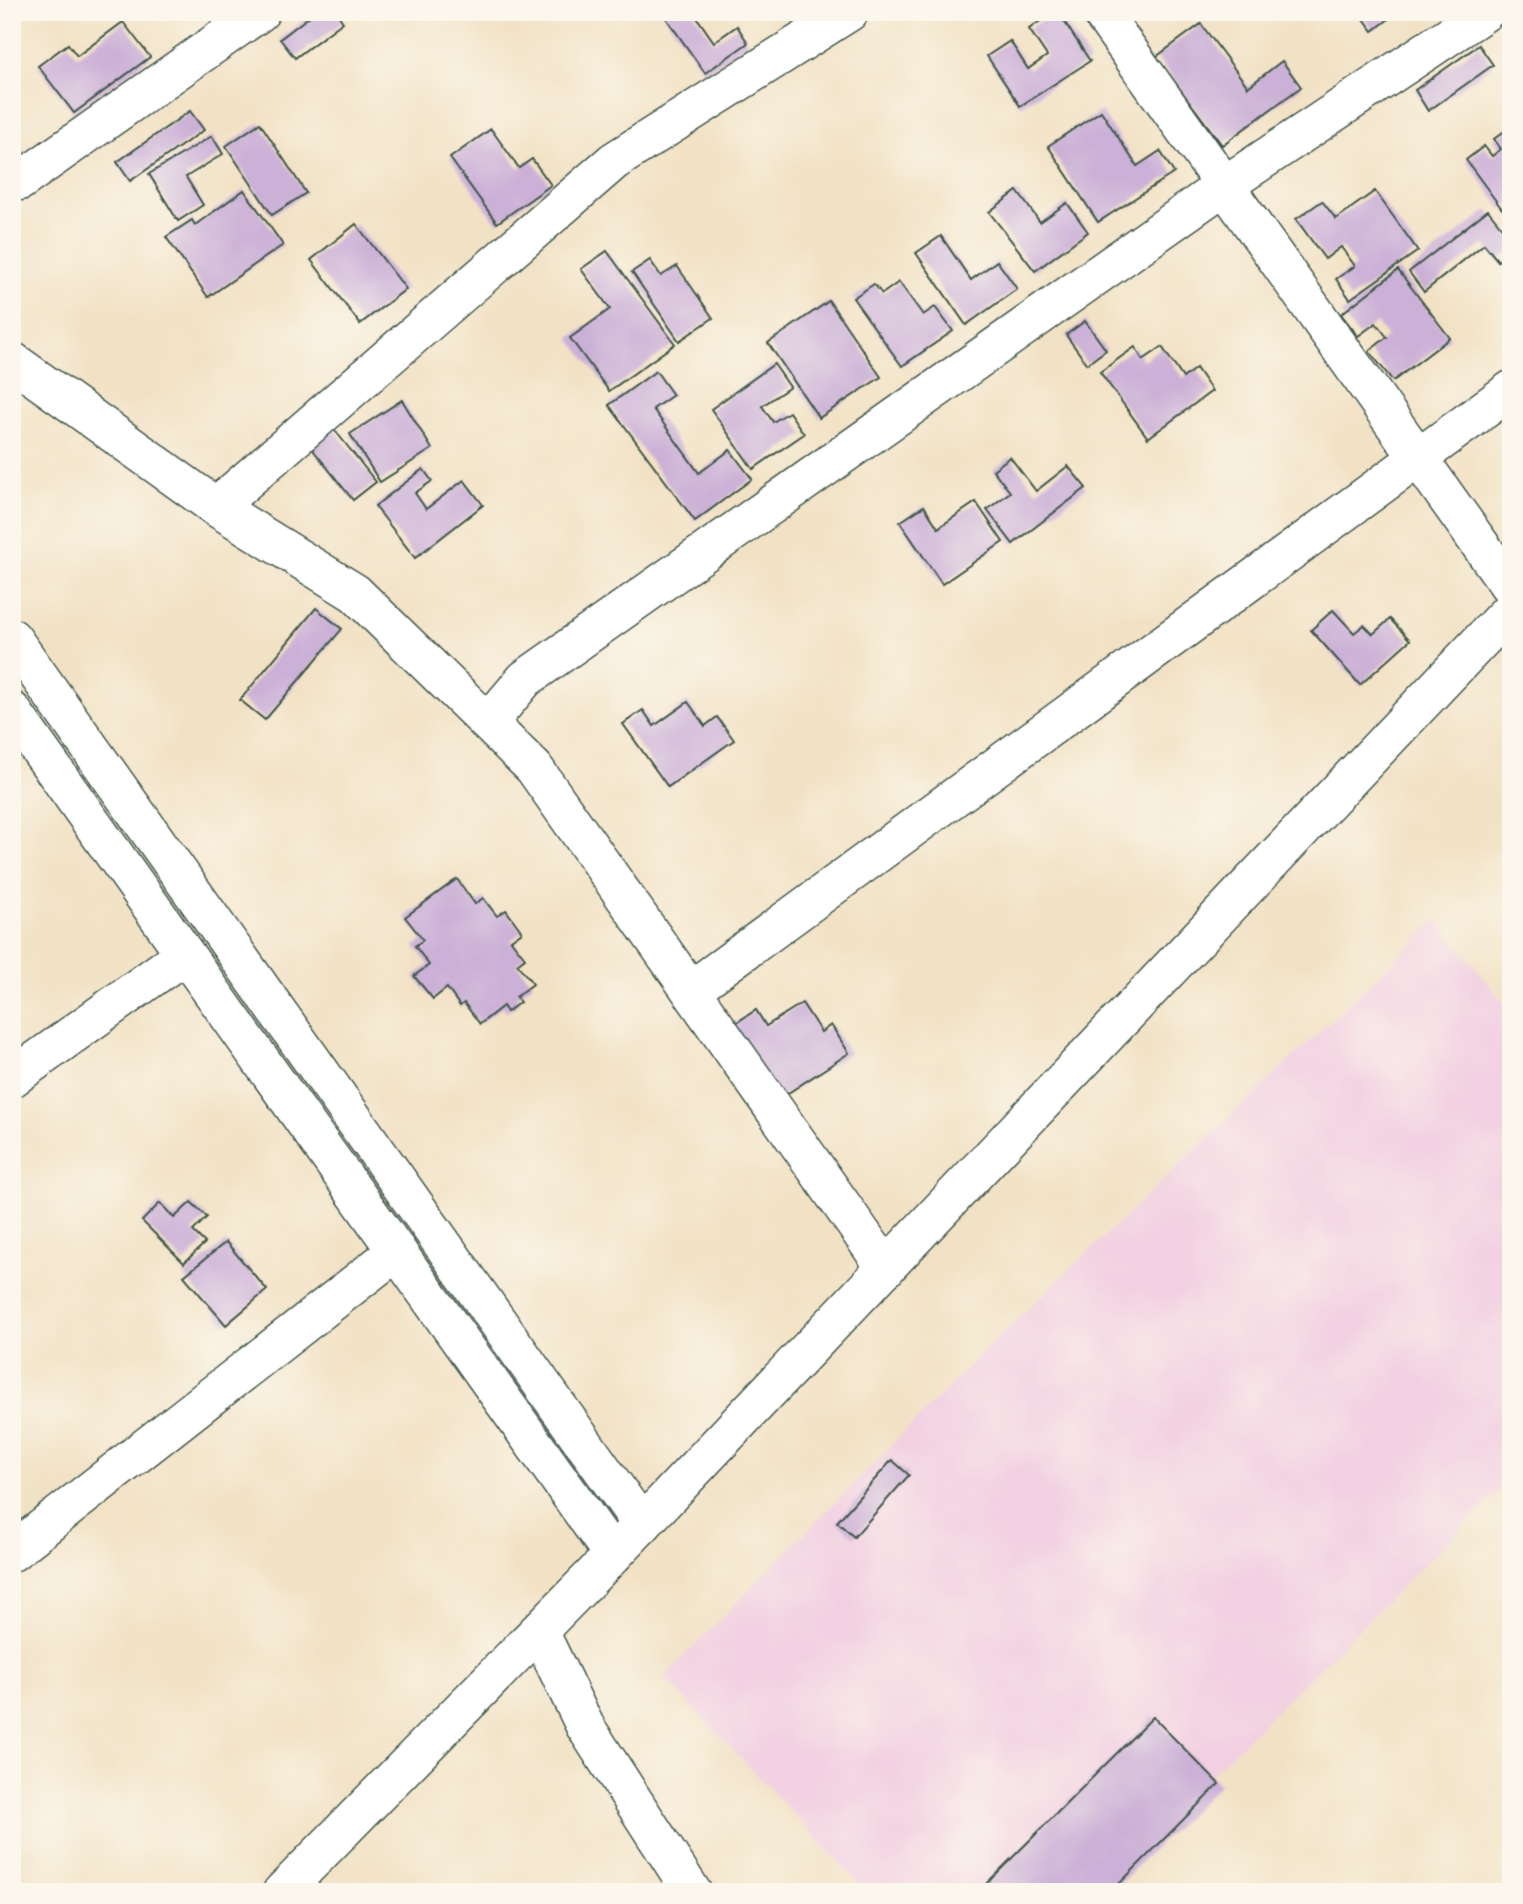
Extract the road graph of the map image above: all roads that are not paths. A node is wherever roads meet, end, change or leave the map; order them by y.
1 (260, 12) edge
2 (849, 12) edge
3 (1101, 12) edge
4 (1485, 12) edge
5 (12, 173) edge
6 (1225, 185) junction
7 (12, 361) edge
8 (1511, 390) edge
9 (1418, 458) junction
10 (216, 507) junction
11 (1511, 587) edge
12 (1511, 609) edge
13 (12, 638) edge
14 (12, 711) edge
15 (488, 723) junction
16 (186, 954) junction
17 (691, 990) junction
18 (12, 1078) edge
19 (397, 1251) junction
20 (886, 1268) junction
21 (642, 1525) junction
22 (12, 1552) edge
23 (613, 1555) junction
24 (538, 1631) junction
25 (282, 1892) edge
26 (692, 1892) edge

1 - 5 street
2 - 10 street
3 - 6 street
4 - 6 street
6 - 9 street
6 - 15 street
7 - 10 street
8 - 9 street
9 - 11 street
9 - 17 street
10 - 15 street
12 - 20 street
13 - 21 street
14 - 16 street
15 - 17 street
16 - 18 street
16 - 19 street
17 - 20 street
19 - 22 street
19 - 23 street
20 - 21 street
21 - 23 street
23 - 24 street
24 - 25 street
24 - 26 street

